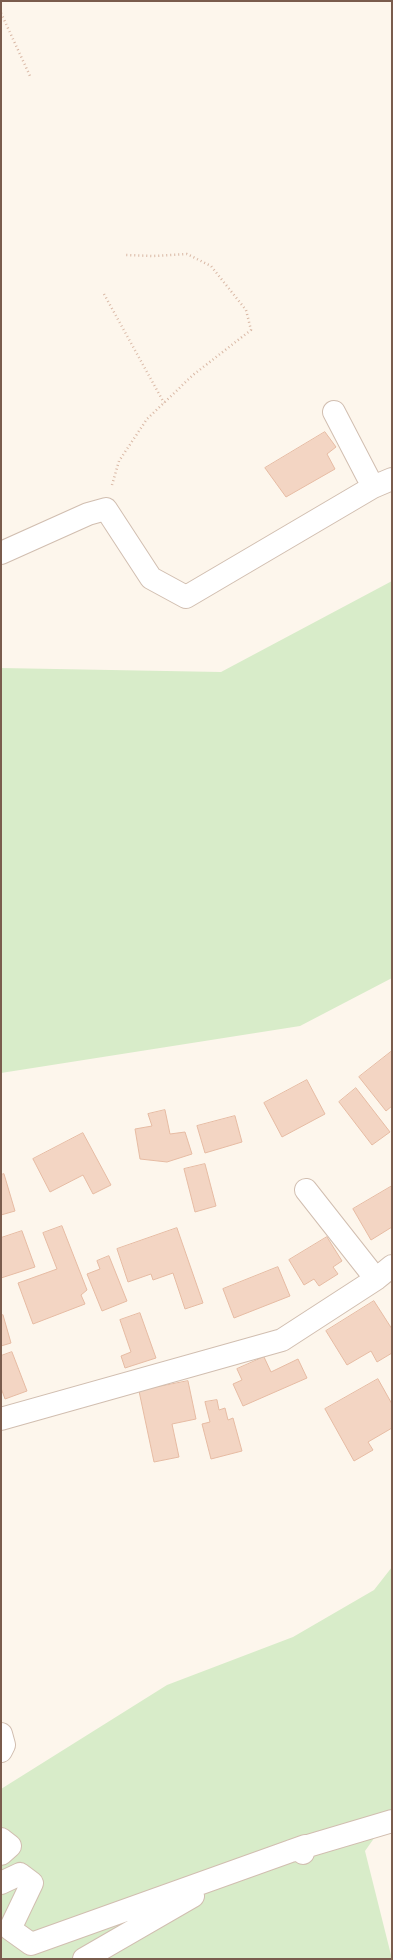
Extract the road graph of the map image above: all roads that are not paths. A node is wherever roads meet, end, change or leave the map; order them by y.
1 (334, 412) dead end
2 (383, 483) edge
3 (1, 553) edge
4 (306, 1190) dead end
5 (384, 1272) edge
6 (1, 1419) edge
7 (1, 1734) edge
8 (1, 1751) edge
9 (392, 1821) edge
10 (1, 1839) edge
11 (304, 1849) junction
12 (1, 1854) edge
13 (1, 1883) edge
14 (84, 1959) edge

1 - 2 street
2 - 3 street
4 - 5 street
5 - 6 street
7 - 8 street
9 - 11 street
10 - 12 street
11 - 13 street
11 - 14 street

